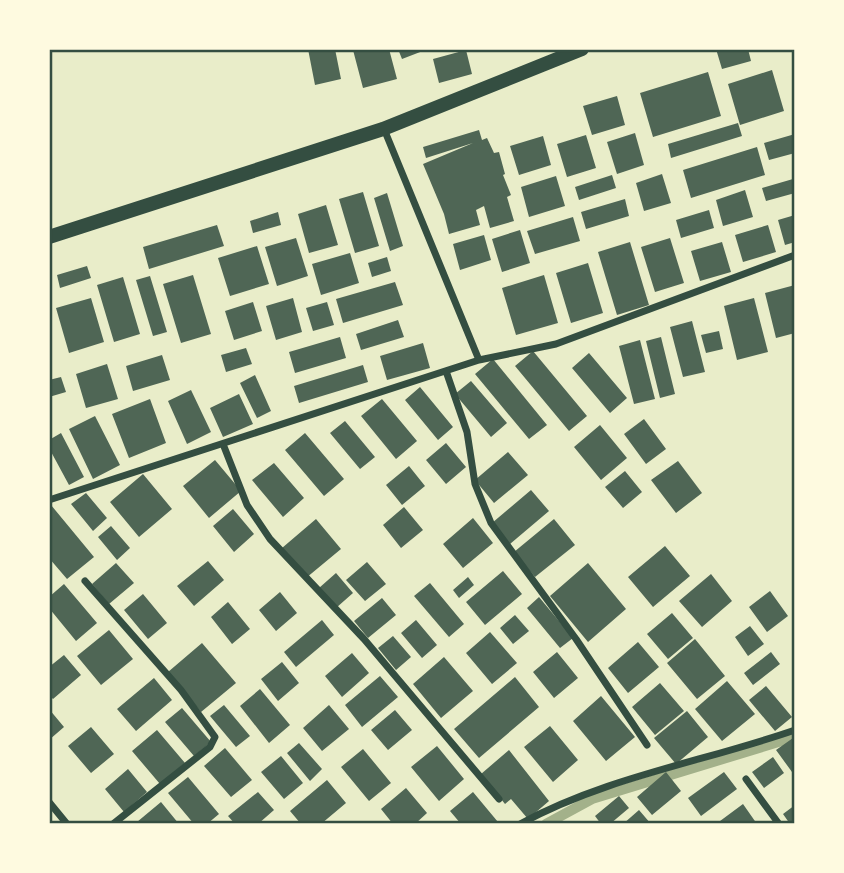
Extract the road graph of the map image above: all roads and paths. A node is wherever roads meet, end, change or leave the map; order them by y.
1 (582, 49) edge
2 (383, 128) junction
3 (49, 237) edge
4 (795, 255) edge
5 (479, 360) junction
6 (446, 371) junction
7 (223, 443) junction
8 (49, 500) edge
9 (85, 581) dead end
10 (795, 730) edge
11 (647, 745) dead end
12 (746, 779) dead end
13 (499, 799) dead end
14 (49, 803) edge
15 (67, 824) edge
16 (113, 824) edge
17 (520, 824) edge
18 (779, 824) edge

1 - 2 main road
2 - 3 main road
2 - 5 street
4 - 5 street
5 - 6 street
6 - 7 street
6 - 11 street
7 - 8 street
7 - 13 street
9 - 16 street
10 - 17 street
12 - 18 street
14 - 15 street

